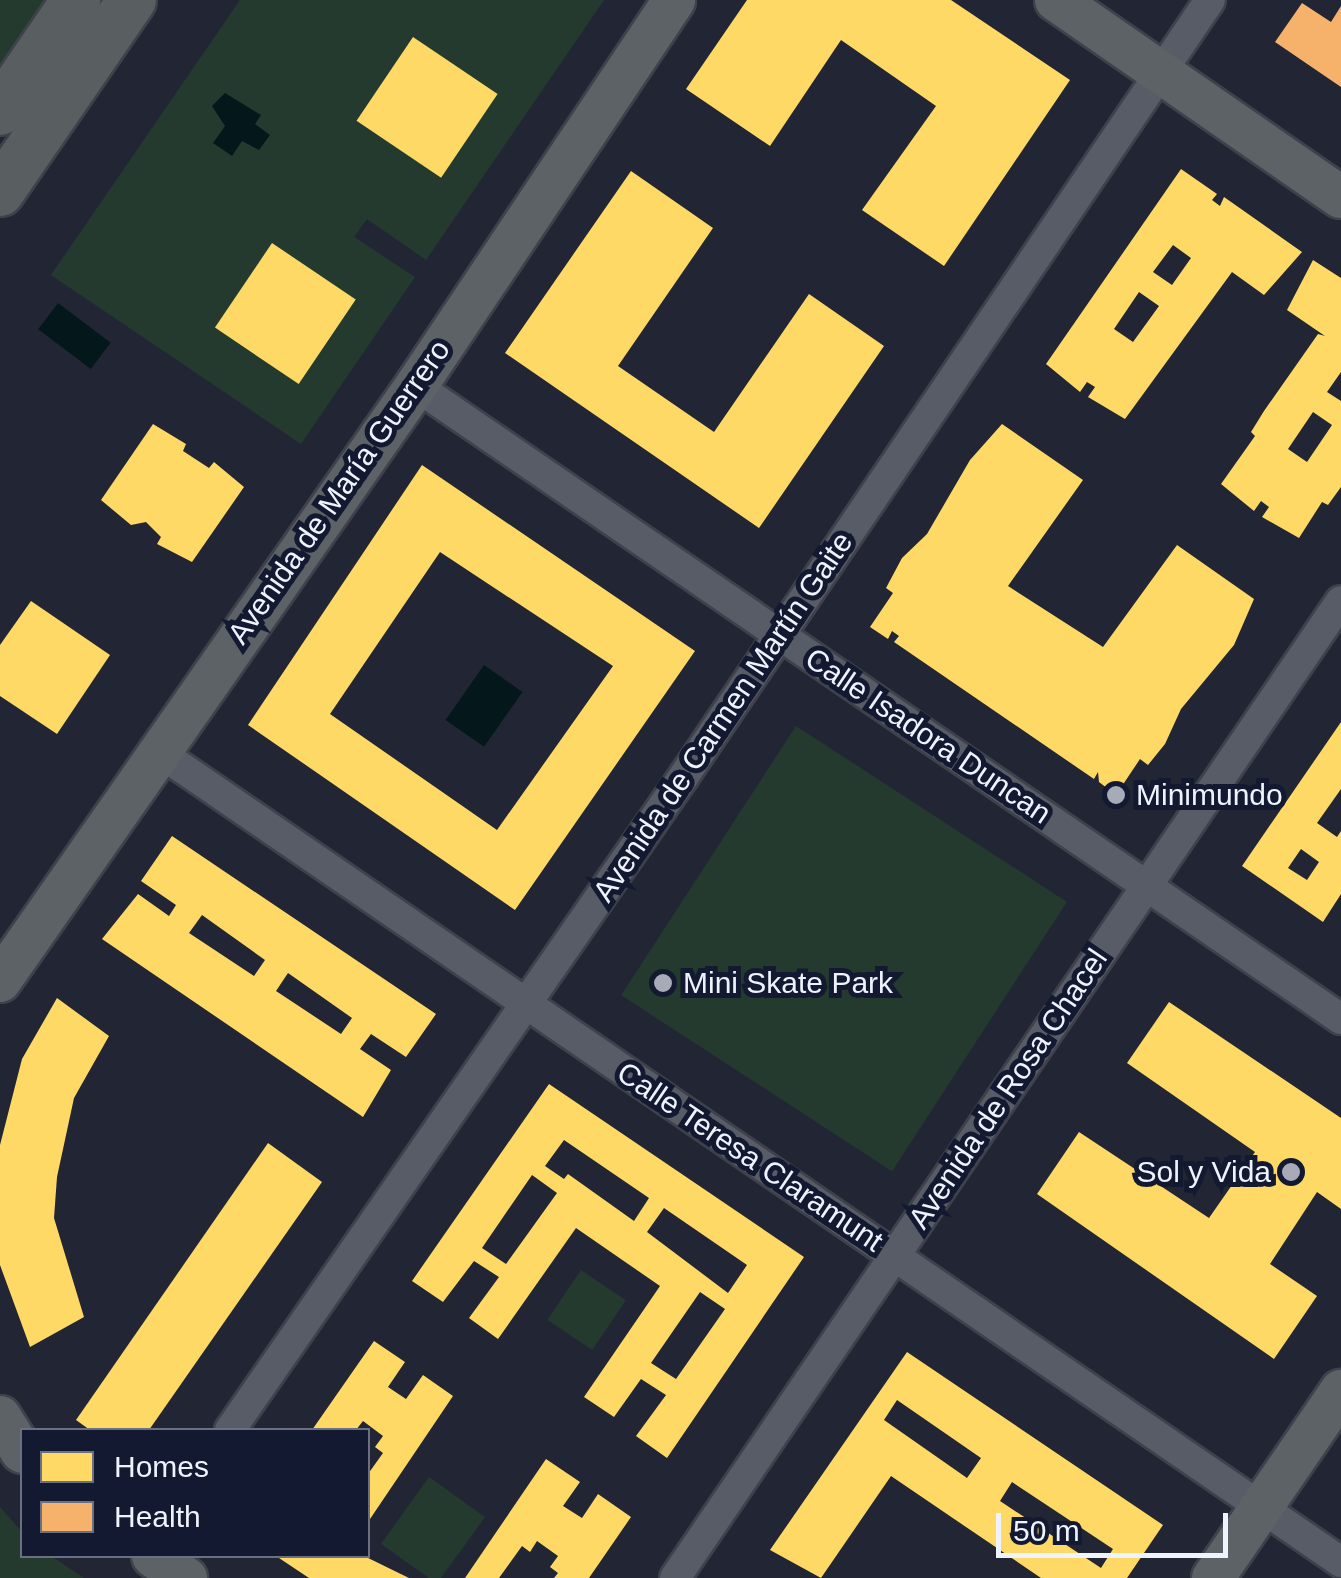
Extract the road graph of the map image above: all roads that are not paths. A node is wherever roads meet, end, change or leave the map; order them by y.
1 (76, 0) edge
2 (132, 0) edge
3 (674, 0) edge
4 (1056, 0) edge
5 (1210, 0) edge
6 (1160, 72) junction
7 (0, 110) edge
8 (0, 192) edge
9 (1341, 196) edge
10 (416, 386) junction
11 (1341, 601) edge
12 (780, 635) junction
13 (160, 752) junction
14 (1147, 886) junction
15 (0, 981) edge
16 (527, 1004) junction
17 (1341, 1019) edge
18 (894, 1256) junction
19 (1341, 1391) edge
20 (0, 1417) edge
21 (231, 1428) edge
22 (20, 1449) edge
23 (1261, 1508) junction
24 (156, 1558) edge
25 (1341, 1562) edge
26 (186, 1578) edge
27 (675, 1578) edge
28 (1213, 1578) edge

1 - 7 main road
2 - 8 main road
3 - 10 street, Avenida de María Guerrero
4 - 6 street
5 - 6 street, Avenida de Carmen Martín Gaite
6 - 9 street
6 - 12 street, Avenida de Carmen Martín Gaite
10 - 12 street, Calle Isadora Duncan
10 - 13 street, Avenida de María Guerrero
11 - 14 street, Avenida de Rosa Chacel
12 - 14 street, Calle Isadora Duncan
12 - 16 street, Avenida de Carmen Martín Gaite
13 - 15 street, Avenida de María Guerrero
13 - 16 street, Calle Teresa Claramunt
14 - 17 street, Calle Isadora Duncan
14 - 18 street, Avenida de Rosa Chacel
16 - 18 street, Calle Teresa Claramunt
16 - 21 street, Avenida de Carmen Martín Gaite
18 - 23 street, Calle Teresa Claramunt
18 - 27 street, Avenida de Rosa Chacel
19 - 23 street
20 - 22 street
23 - 25 street, Calle Teresa Claramunt
23 - 28 street
24 - 26 street

